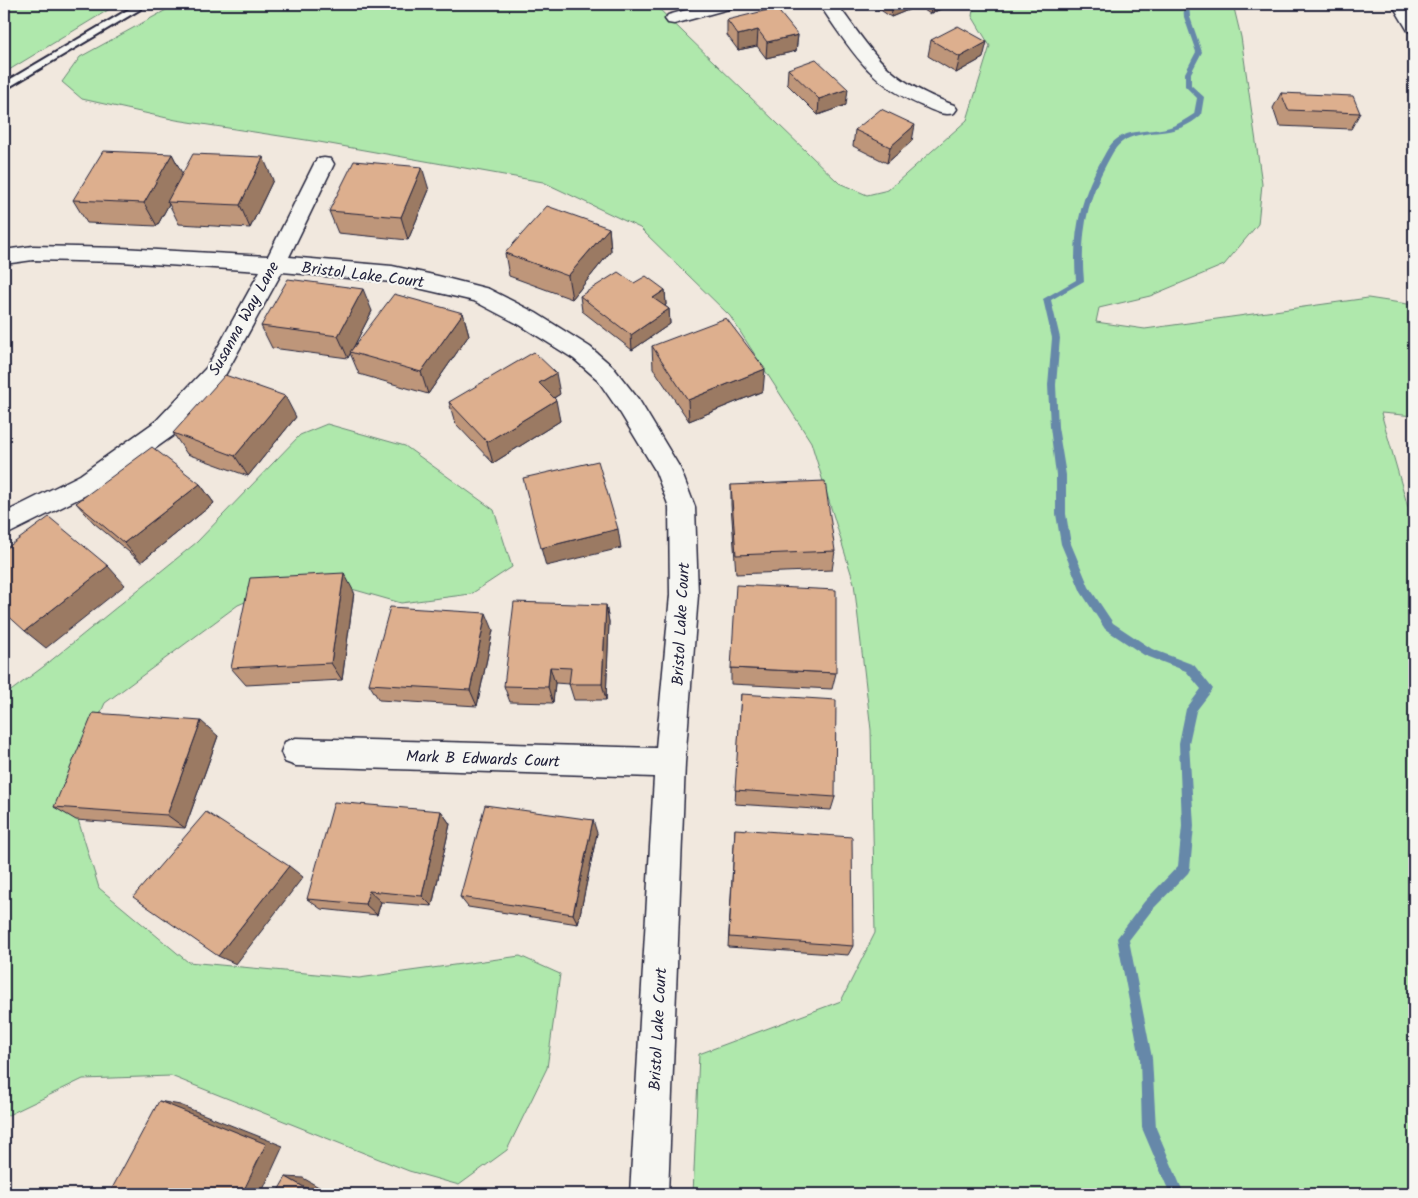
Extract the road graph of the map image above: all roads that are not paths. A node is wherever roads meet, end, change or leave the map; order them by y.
1 (726, 4) edge
2 (828, 4) edge
3 (1401, 4) edge
4 (136, 8) dead end
5 (674, 19) dead end
6 (1414, 28) edge
7 (4, 86) edge
8 (948, 109) dead end
9 (324, 164) dead end
10 (4, 257) edge
11 (275, 264) junction
12 (4, 524) edge
13 (296, 752) dead end
14 (670, 763) junction
15 (649, 1194) edge

1 - 5 street
2 - 8 street
3 - 6 street
4 - 7 lane
9 - 11 street, Susanna Way Lane
10 - 11 street, Bristol Lake Court
11 - 12 street, Susanna Way Lane
11 - 14 street, Bristol Lake Court
13 - 14 street, Mark B Edwards Court
14 - 15 street, Bristol Lake Court

